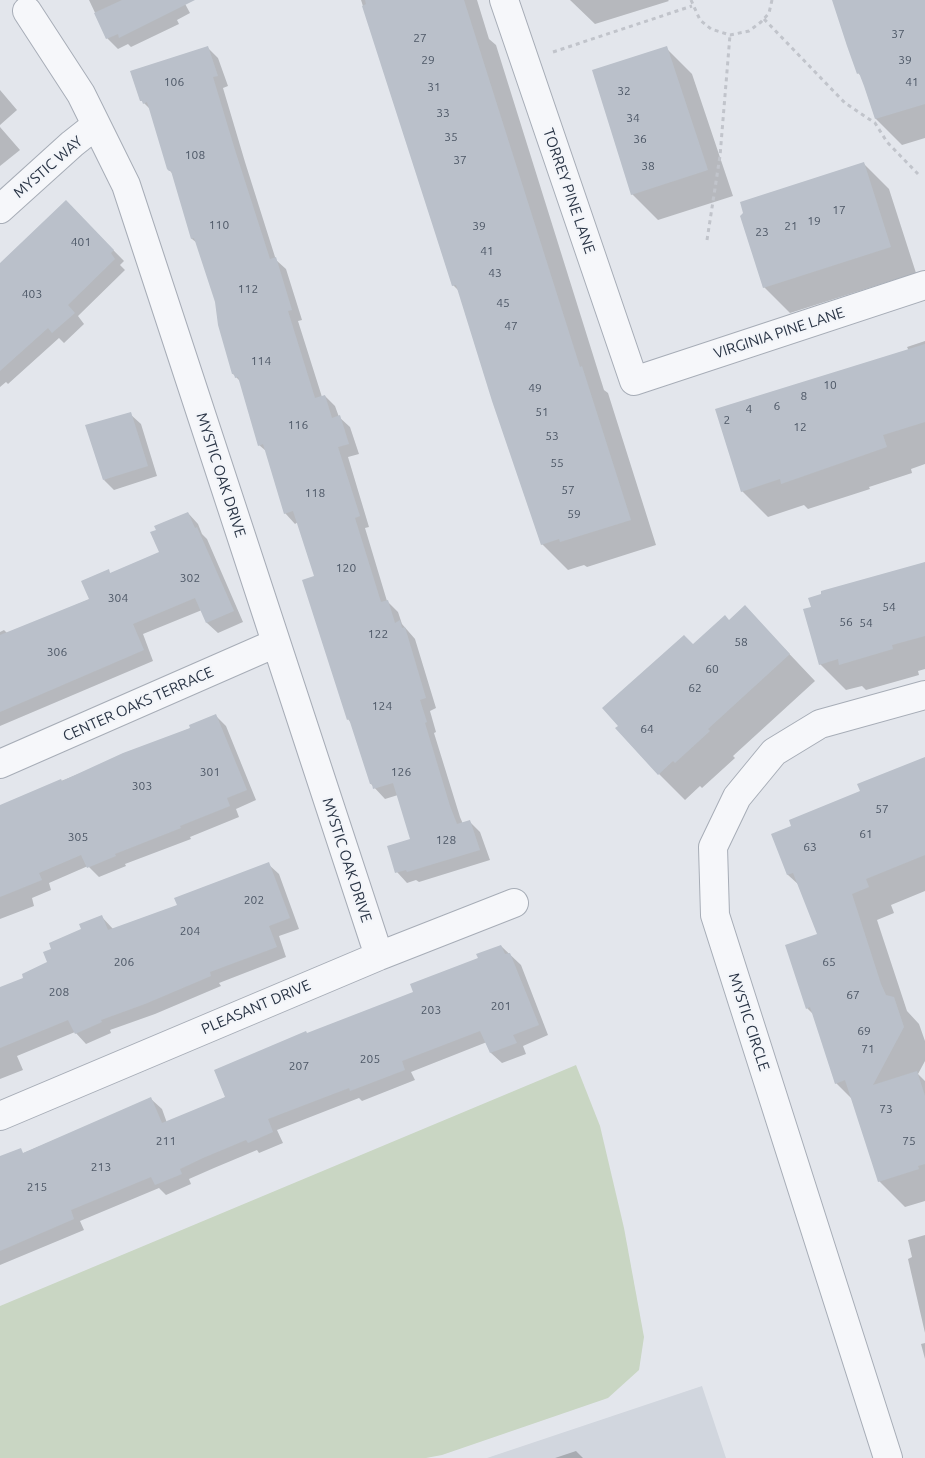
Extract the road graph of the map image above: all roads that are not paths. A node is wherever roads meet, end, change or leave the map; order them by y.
1 (504, 0) edge
2 (20, 4) edge
3 (96, 125) junction
4 (0, 209) edge
5 (925, 285) edge
6 (634, 381) joint
7 (276, 643) junction
8 (925, 695) edge
9 (0, 764) edge
10 (514, 903) dead end
11 (378, 956) junction
12 (0, 1116) edge
13 (888, 1458) edge

1 - 6 street, TORREY PINE LANE
2 - 3 street, MYSTIC OAK DRIVE
3 - 4 street, MYSTIC WAY
3 - 7 street, MYSTIC OAK DRIVE
5 - 6 street, VIRGINIA PINE LANE
7 - 9 street, CENTER OAKS TERRACE
7 - 11 street, MYSTIC OAK DRIVE
8 - 13 street, MYSTIC CIRCLE
10 - 11 street, PLEASANT DRIVE
11 - 12 street, PLEASANT DRIVE

